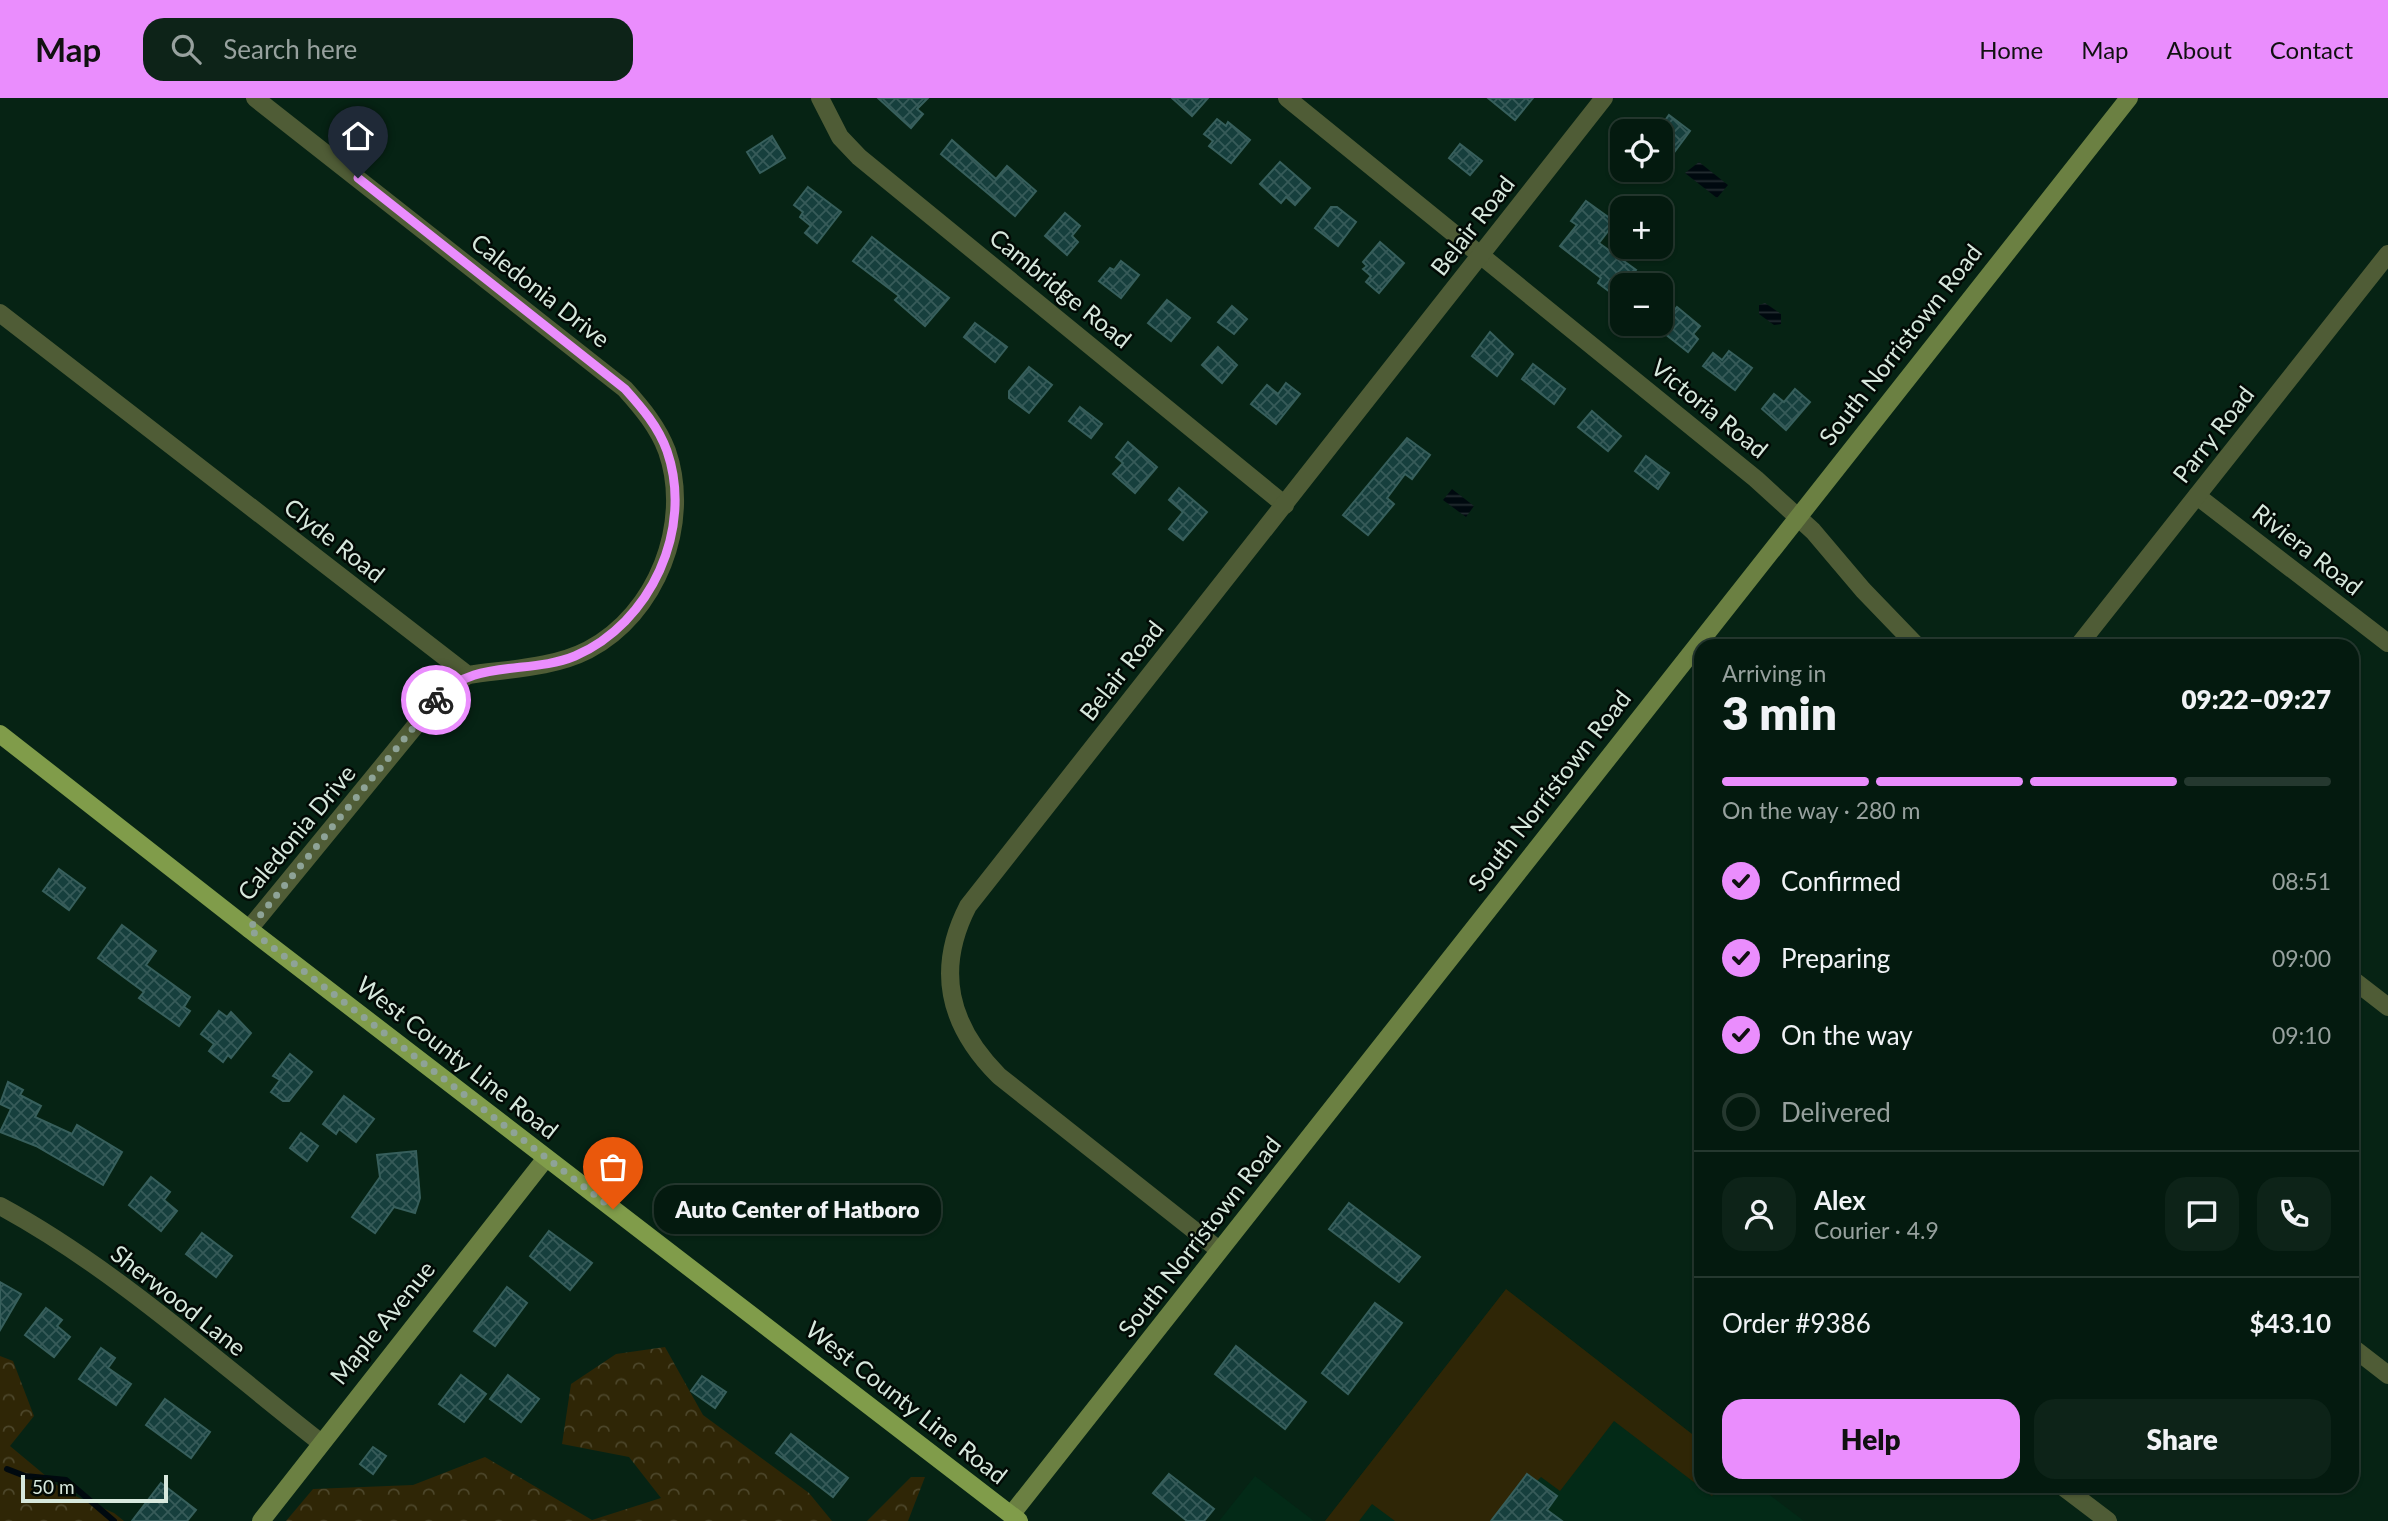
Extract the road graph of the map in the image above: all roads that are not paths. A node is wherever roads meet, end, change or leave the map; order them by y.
1 (255, 98) edge
2 (820, 98) edge
3 (1287, 98) edge
4 (1604, 98) edge
5 (2129, 98) edge
6 (2388, 254) edge
7 (1480, 255) junction
8 (2381, 277) edge
9 (0, 313) edge
10 (2197, 496) junction
11 (1285, 505) junction
12 (1798, 516) junction
13 (1701, 639) edge
14 (1910, 639) edge
15 (2084, 639) edge
16 (2388, 643) edge
17 (1694, 648) edge
18 (468, 675) junction
19 (0, 734) edge
20 (249, 929) junction
21 (2359, 984) edge
22 (2388, 1007) edge
23 (546, 1158) junction
24 (0, 1206) edge
25 (1219, 1250) junction
26 (2359, 1352) edge
27 (2388, 1375) edge
28 (320, 1442) junction
29 (2071, 1493) edge
30 (1015, 1518) edge
31 (261, 1521) edge
32 (2108, 1521) edge

1 - 18 street, Caledonia Drive
2 - 11 street, Cambridge Road
3 - 7 street, Victoria Road
4 - 7 street, Belair Road
5 - 12 street, South Norristown Road
6 - 8 street, Parry Road
7 - 11 street, Belair Road
7 - 12 street, Victoria Road
8 - 10 street, Parry Road
9 - 18 street, Clyde Road
10 - 15 street, Parry Road
10 - 16 street, Riviera Road
11 - 25 street, Belair Road
12 - 13 street, South Norristown Road
12 - 14 street, Victoria Road
17 - 25 street, South Norristown Road
18 - 20 street, Caledonia Drive
19 - 20 main road, West County Line Road
20 - 23 main road, West County Line Road
21 - 22 street
23 - 28 street, Maple Avenue
23 - 30 main road, West County Line Road
24 - 28 street, Sherwood Lane
25 - 30 street, South Norristown Road
26 - 27 street
28 - 31 street, Maple Avenue
29 - 32 street

